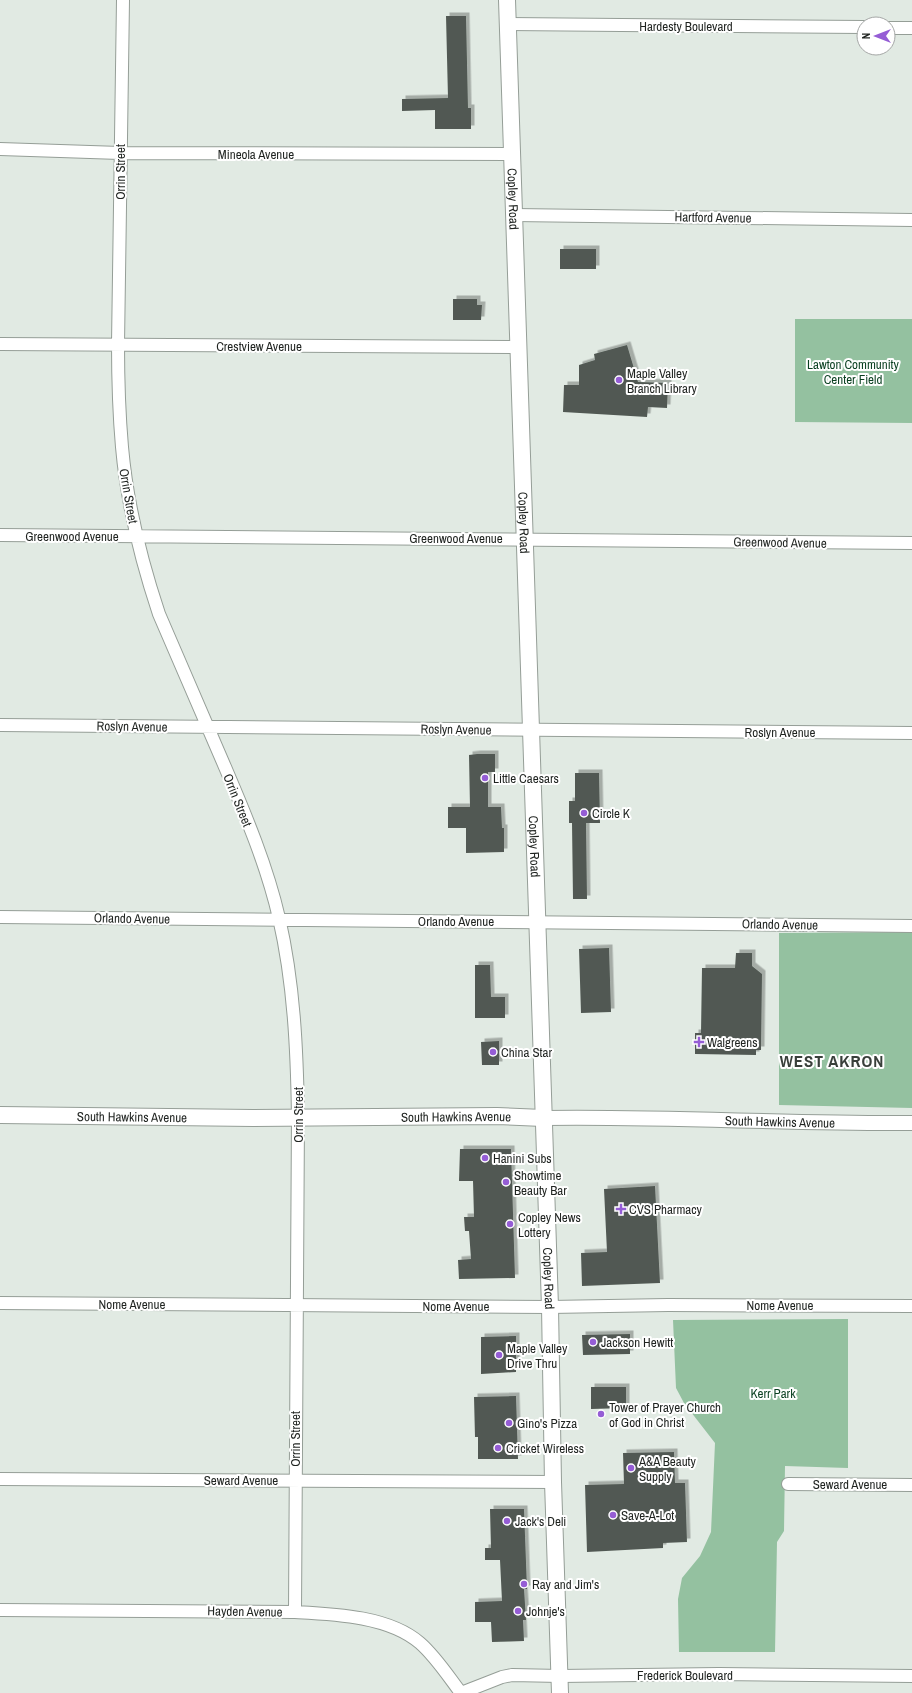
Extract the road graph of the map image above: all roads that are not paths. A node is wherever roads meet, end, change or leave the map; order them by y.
1 (123, 0) edge
2 (507, 0) edge
3 (508, 24) junction
4 (856, 27) edge
5 (896, 28) edge
6 (912, 28) edge
7 (0, 150) edge
8 (120, 153) junction
9 (512, 154) junction
10 (514, 215) junction
11 (912, 220) edge
12 (0, 344) edge
13 (118, 344) junction
14 (518, 347) junction
15 (0, 535) edge
16 (136, 536) junction
17 (524, 538) junction
18 (912, 543) edge
19 (0, 725) edge
20 (208, 727) junction
21 (530, 730) junction
22 (912, 733) edge
23 (0, 917) edge
24 (279, 918) junction
25 (537, 921) junction
26 (912, 926) edge
27 (0, 1115) edge
28 (298, 1117) junction
29 (543, 1118) junction
30 (912, 1123) edge
31 (0, 1303) edge
32 (296, 1305) junction
33 (912, 1306) edge
34 (550, 1307) junction
35 (0, 1479) edge
36 (296, 1480) junction
37 (553, 1482) junction
38 (788, 1484) dead end
39 (912, 1484) edge
40 (0, 1610) edge
41 (295, 1612) junction
42 (560, 1676) junction
43 (912, 1676) edge
44 (461, 1693) edge
45 (560, 1693) edge

1 - 8 street, Orrin Street
2 - 3 main road, Copley Road
3 - 4 street, Hardesty Boulevard
3 - 9 main road, Copley Road
5 - 6 street
7 - 8 street, Mineola Avenue
8 - 9 street, Mineola Avenue
8 - 13 street, Orrin Street
9 - 10 main road, Copley Road
10 - 11 street, Hartford Avenue
10 - 14 main road, Copley Road
12 - 13 street, Crestview Avenue
13 - 14 street, Crestview Avenue
13 - 16 street, Orrin Street
14 - 17 main road, Copley Road
15 - 16 street, Greenwood Avenue
16 - 17 street, Greenwood Avenue
16 - 20 street, Orrin Street
17 - 18 street, Greenwood Avenue
17 - 21 main road, Copley Road
19 - 20 street, Roslyn Avenue
20 - 21 street, Roslyn Avenue
20 - 24 street, Orrin Street
21 - 22 street, Roslyn Avenue
21 - 25 main road, Copley Road
23 - 24 street, Orlando Avenue
24 - 25 street, Orlando Avenue
24 - 28 street, Orrin Street
25 - 26 street, Orlando Avenue
25 - 29 main road, Copley Road
27 - 28 main road, South Hawkins Avenue
28 - 29 main road, South Hawkins Avenue
28 - 32 street, Orrin Street
29 - 30 street, South Hawkins Avenue
29 - 34 main road, Copley Road
31 - 32 street, Nome Avenue
32 - 34 street, Nome Avenue
32 - 36 street, Orrin Street
33 - 34 street, Nome Avenue
34 - 37 main road, Copley Road
35 - 36 street, Seward Avenue
36 - 37 street, Seward Avenue
36 - 41 street, Orrin Street
37 - 42 main road, Copley Road
38 - 39 street, Seward Avenue
40 - 41 street, Hayden Avenue
41 - 44 street, Hayden Avenue
42 - 43 street, Frederick Boulevard
42 - 44 street, Frederick Boulevard
42 - 45 main road, Copley Road

